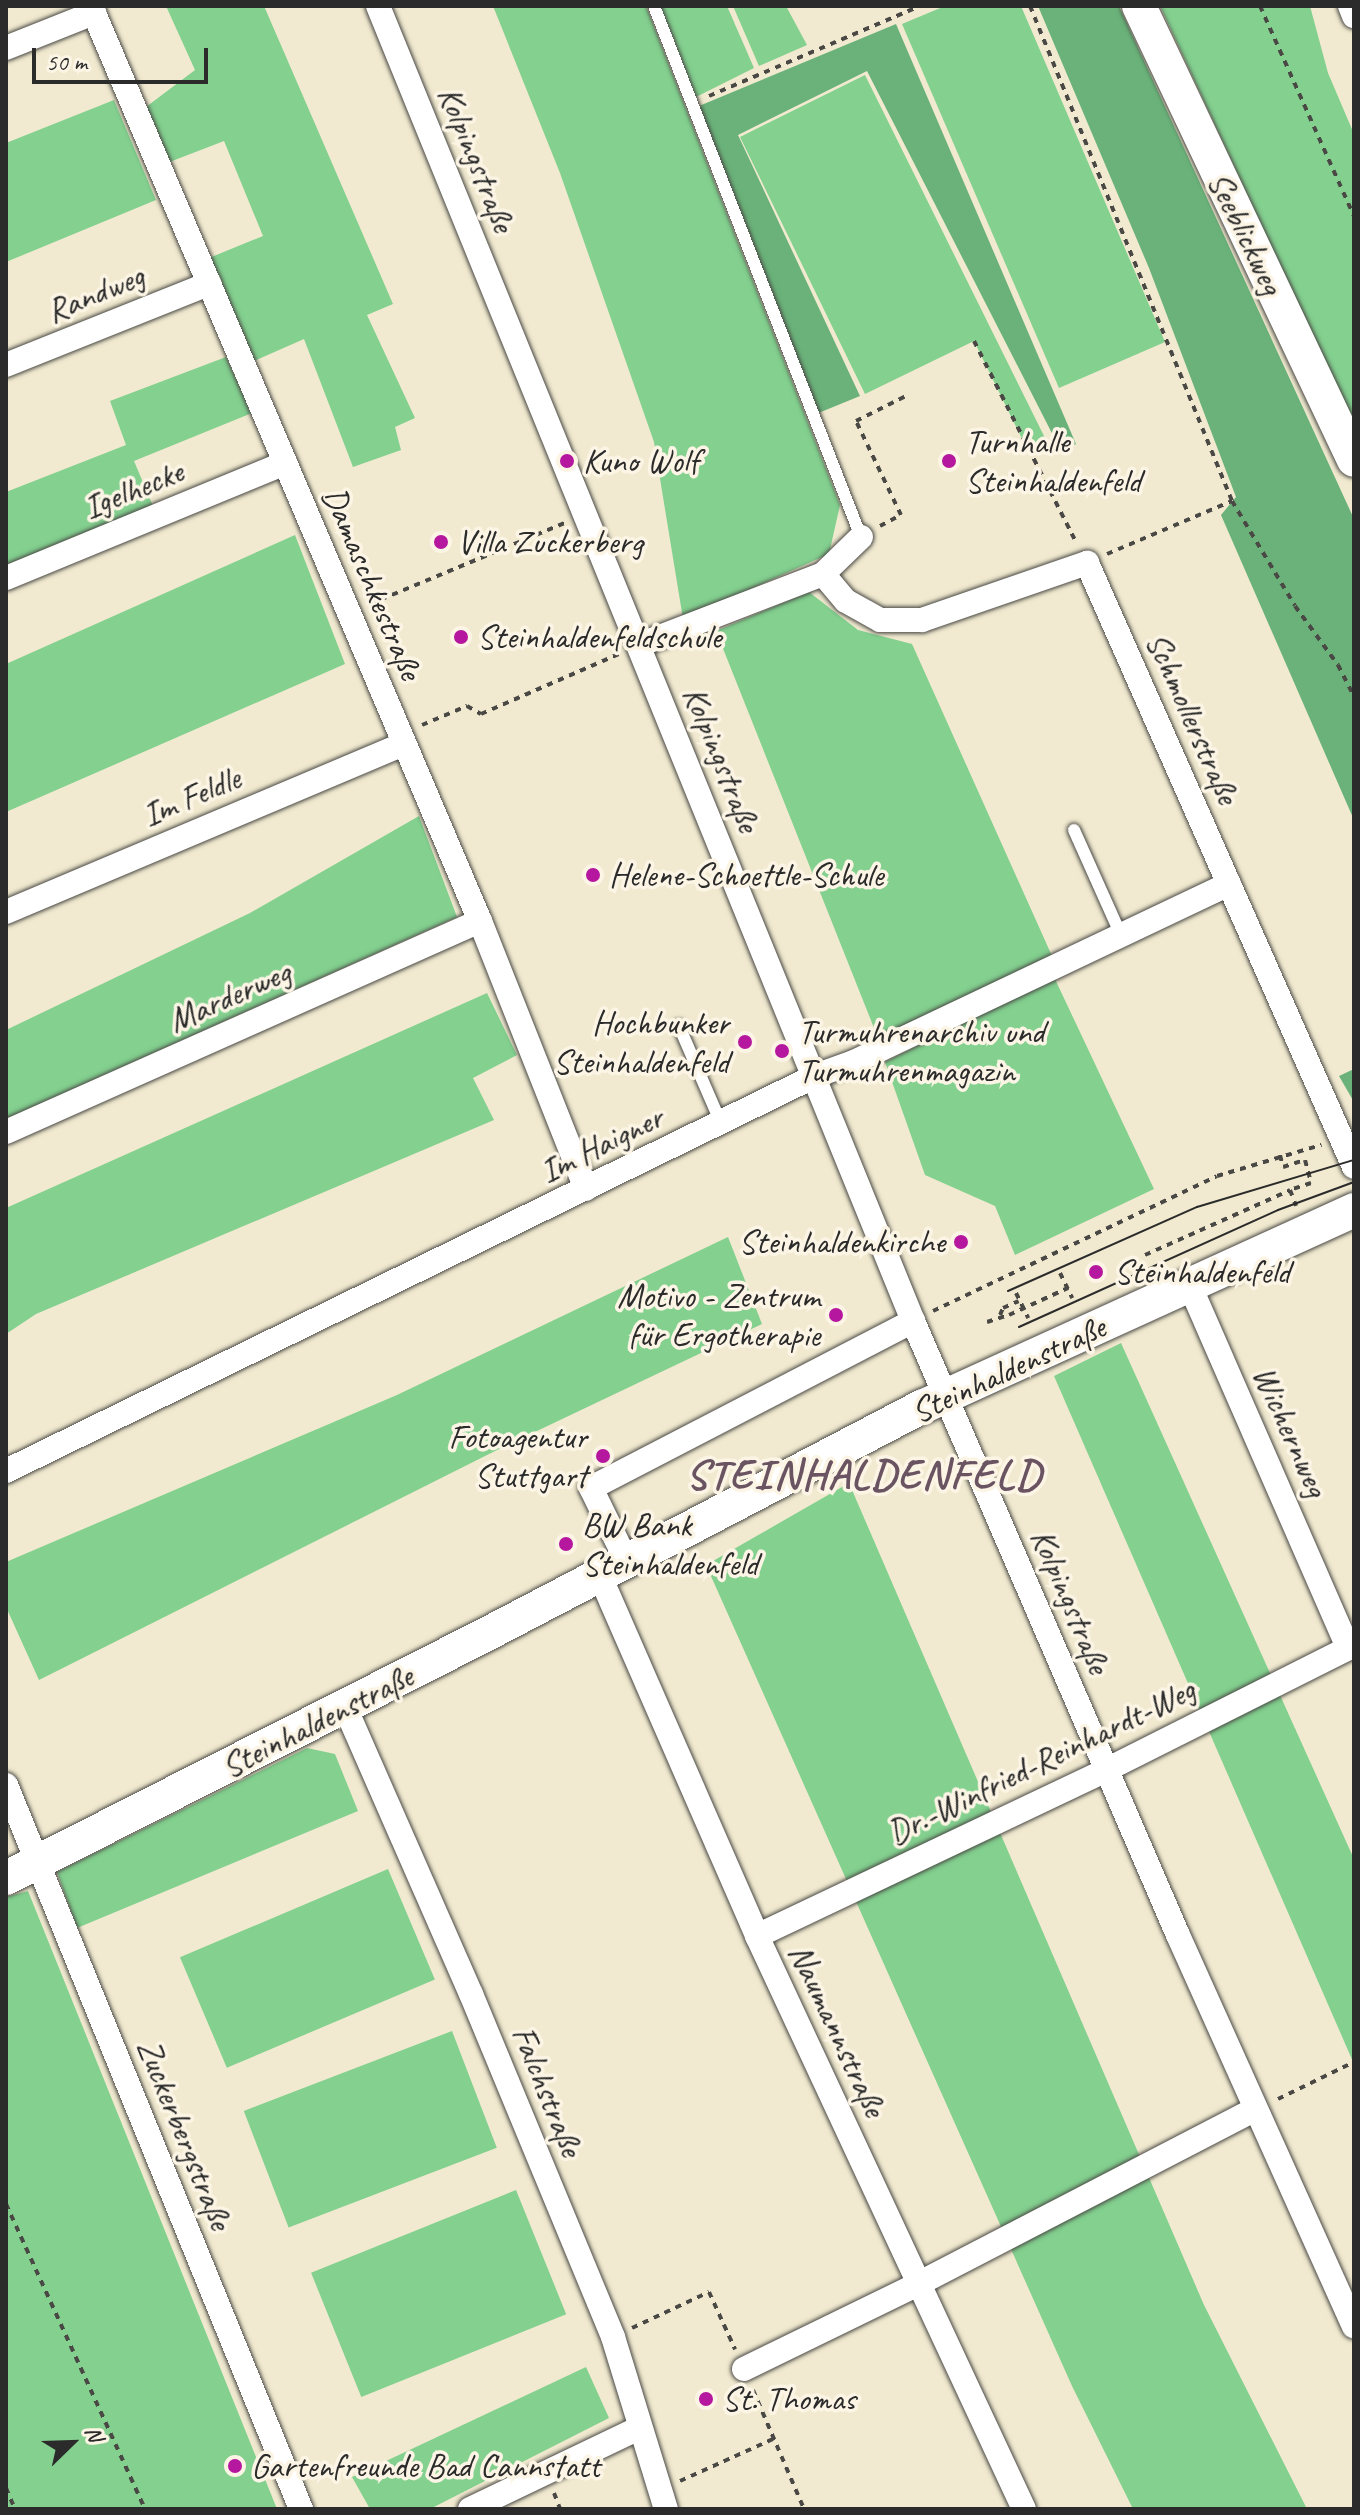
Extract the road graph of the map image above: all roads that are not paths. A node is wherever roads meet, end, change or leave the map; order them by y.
1 (378, 6) edge
2 (654, 6) edge
3 (1139, 6) edge
4 (1350, 6) edge
5 (92, 10) edge
6 (1354, 16) edge
7 (6, 48) edge
8 (209, 284) junction
9 (6, 365) edge
10 (1354, 460) edge
11 (285, 463) junction
12 (861, 537) joint
13 (823, 574) junction
14 (6, 578) edge
15 (639, 645) junction
16 (402, 739) junction
17 (1074, 830) dead end
18 (1229, 884) junction
19 (6, 912) edge
20 (480, 921) junction
21 (1121, 935) junction
22 (679, 1026) dead end
23 (815, 1076) junction
24 (721, 1123) junction
25 (6, 1132) edge
26 (1354, 1167) edge
27 (586, 1189) junction
28 (1339, 1216) edge
29 (1190, 1286) junction
30 (913, 1321) junction
31 (947, 1396) junction
32 (6, 1471) edge
33 (613, 1569) junction
34 (1351, 1646) edge
35 (345, 1707) junction
36 (1106, 1770) junction
37 (6, 1785) edge
38 (38, 1863) junction
39 (6, 1878) edge
40 (757, 1936) junction
41 (1254, 2110) junction
42 (918, 2284) junction
43 (1354, 2326) edge
44 (744, 2369) road end
45 (639, 2428) junction
46 (663, 2499) edge
47 (301, 2509) edge
48 (470, 2509) edge
49 (1024, 2509) edge

1 - 15 street, Kolpingstraße
2 - 12 lane
3 - 10 street, Seeblickweg
4 - 6 street
5 - 7 street
5 - 8 street, Damaschkestraße
8 - 9 street, Randweg
8 - 11 street, Damaschkestraße
11 - 14 street, Igelhecke
11 - 16 street, Damaschkestraße
12 - 13 street
13 - 15 street
13 - 18 street, Schmollerstraße
15 - 23 street, Kolpingstraße
16 - 19 street, Im Feldle
16 - 20 street, Damaschkestraße
17 - 21 lane
18 - 21 street, Im Haigner
18 - 26 street, Schmollerstraße
20 - 25 street, Marderweg
20 - 27 street, Damaschkestraße
21 - 23 street, Im Haigner
22 - 24 lane
23 - 24 street, Im Haigner
23 - 30 street, Kolpingstraße
24 - 27 street, Im Haigner
27 - 32 street, Im Haigner
28 - 29 street, Steinhaldenstraße
29 - 31 street, Steinhaldenstraße
29 - 34 street, Wichernweg
30 - 31 street, Kolpingstraße
30 - 33 street
31 - 33 street, Steinhaldenstraße
31 - 36 street, Kolpingstraße
33 - 35 street, Steinhaldenstraße
33 - 40 street, Naumannstraße
34 - 36 street, Dr.-Winfried-Reinhardt-Weg
35 - 38 street, Steinhaldenstraße
35 - 45 street, Falchstraße
36 - 40 street, Dr.-Winfried-Reinhardt-Weg
36 - 41 street, Kolpingstraße
37 - 38 street, Zuckerbergstraße
38 - 39 street, Steinhaldenstraße
38 - 47 street, Zuckerbergstraße
40 - 42 street, Naumannstraße
41 - 42 street
41 - 43 street, Kolpingstraße
42 - 44 street
42 - 49 street, Naumannstraße
45 - 46 street, Falchstraße
45 - 48 street

